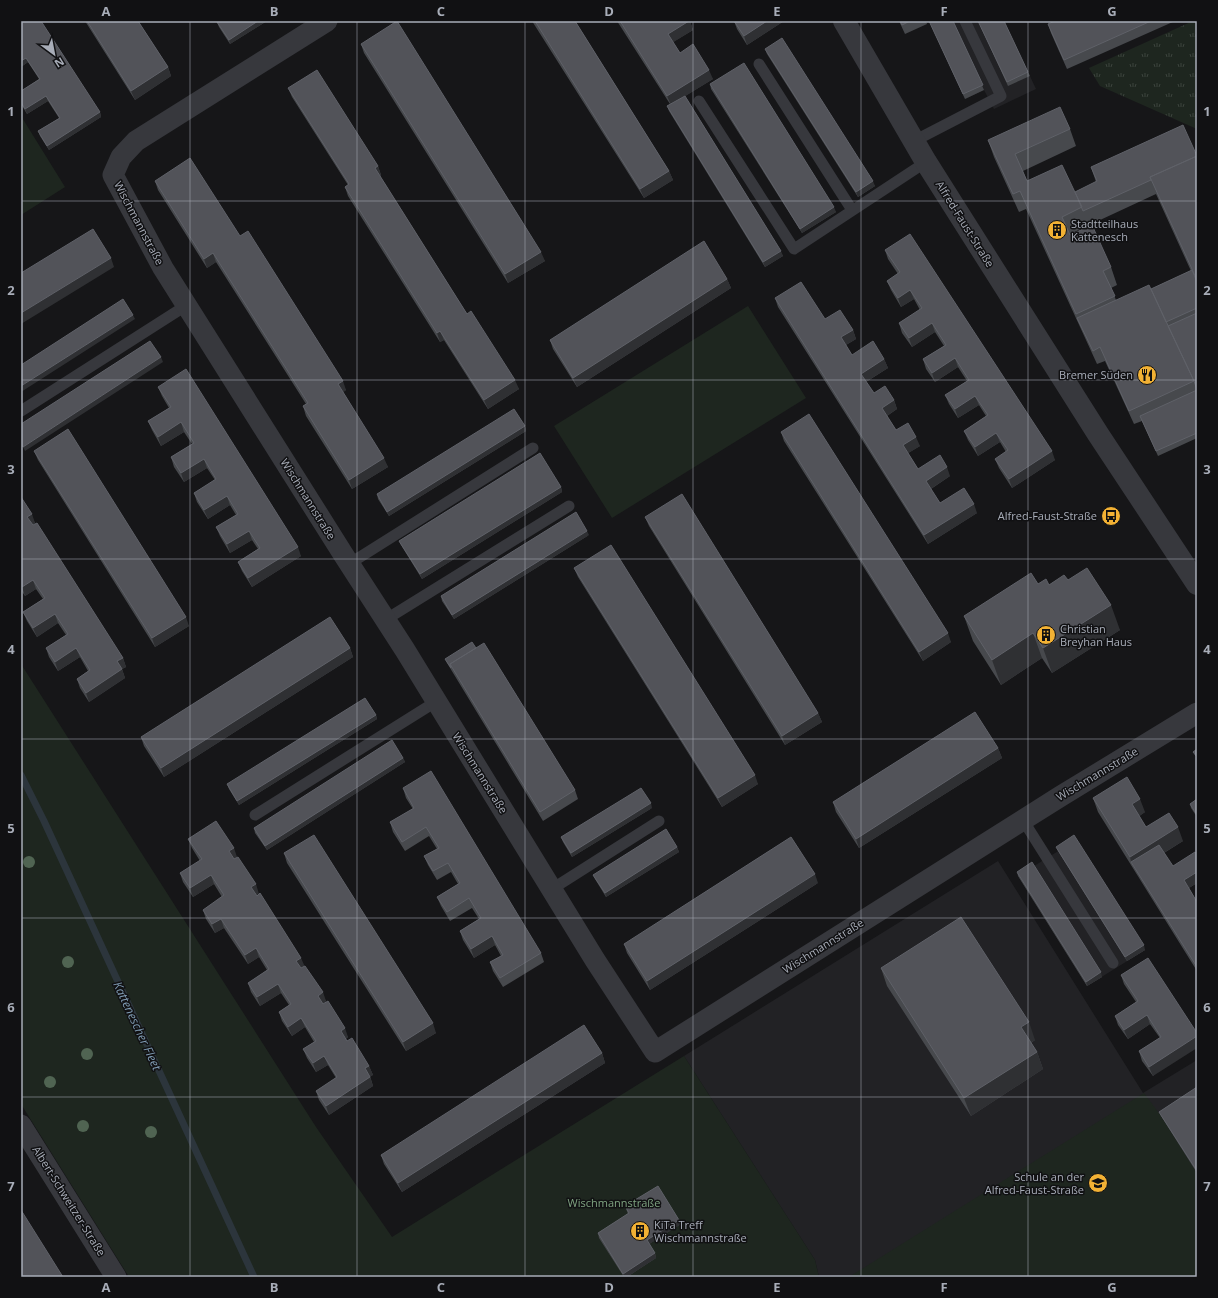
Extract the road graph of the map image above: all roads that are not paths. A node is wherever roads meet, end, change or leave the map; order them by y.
1 (327, 21) edge
2 (844, 21) edge
3 (965, 21) edge
4 (758, 64) dead end
5 (700, 101) dead end
6 (914, 142) junction
7 (926, 162) junction
8 (852, 210) junction
9 (187, 305) junction
10 (21, 411) edge
11 (532, 448) dead end
12 (569, 506) dead end
13 (349, 564) junction
14 (1197, 584) edge
15 (386, 620) junction
16 (437, 702) junction
17 (1197, 713) edge
18 (255, 815) dead end
19 (1023, 820) junction
20 (659, 821) dead end
21 (552, 889) junction
22 (1113, 963) dead end
23 (24, 1138) edge
24 (116, 1277) edge

1 - 9 street, Wischmannstraße
2 - 6 street, Alfred-Faust-Straße
3 - 6 lane
4 - 8 lane
5 - 8 lane
6 - 7 street, Alfred-Faust-Straße
7 - 8 lane
7 - 14 street, Alfred-Faust-Straße
9 - 10 lane
9 - 13 street, Wischmannstraße
11 - 13 lane
12 - 15 lane
13 - 15 street, Wischmannstraße
15 - 16 street, Wischmannstraße
16 - 18 lane
16 - 21 street, Wischmannstraße
17 - 19 street, Wischmannstraße
19 - 21 street, Wischmannstraße
19 - 22 lane
20 - 21 lane
23 - 24 street, Albert-Schweitzer-Straße

